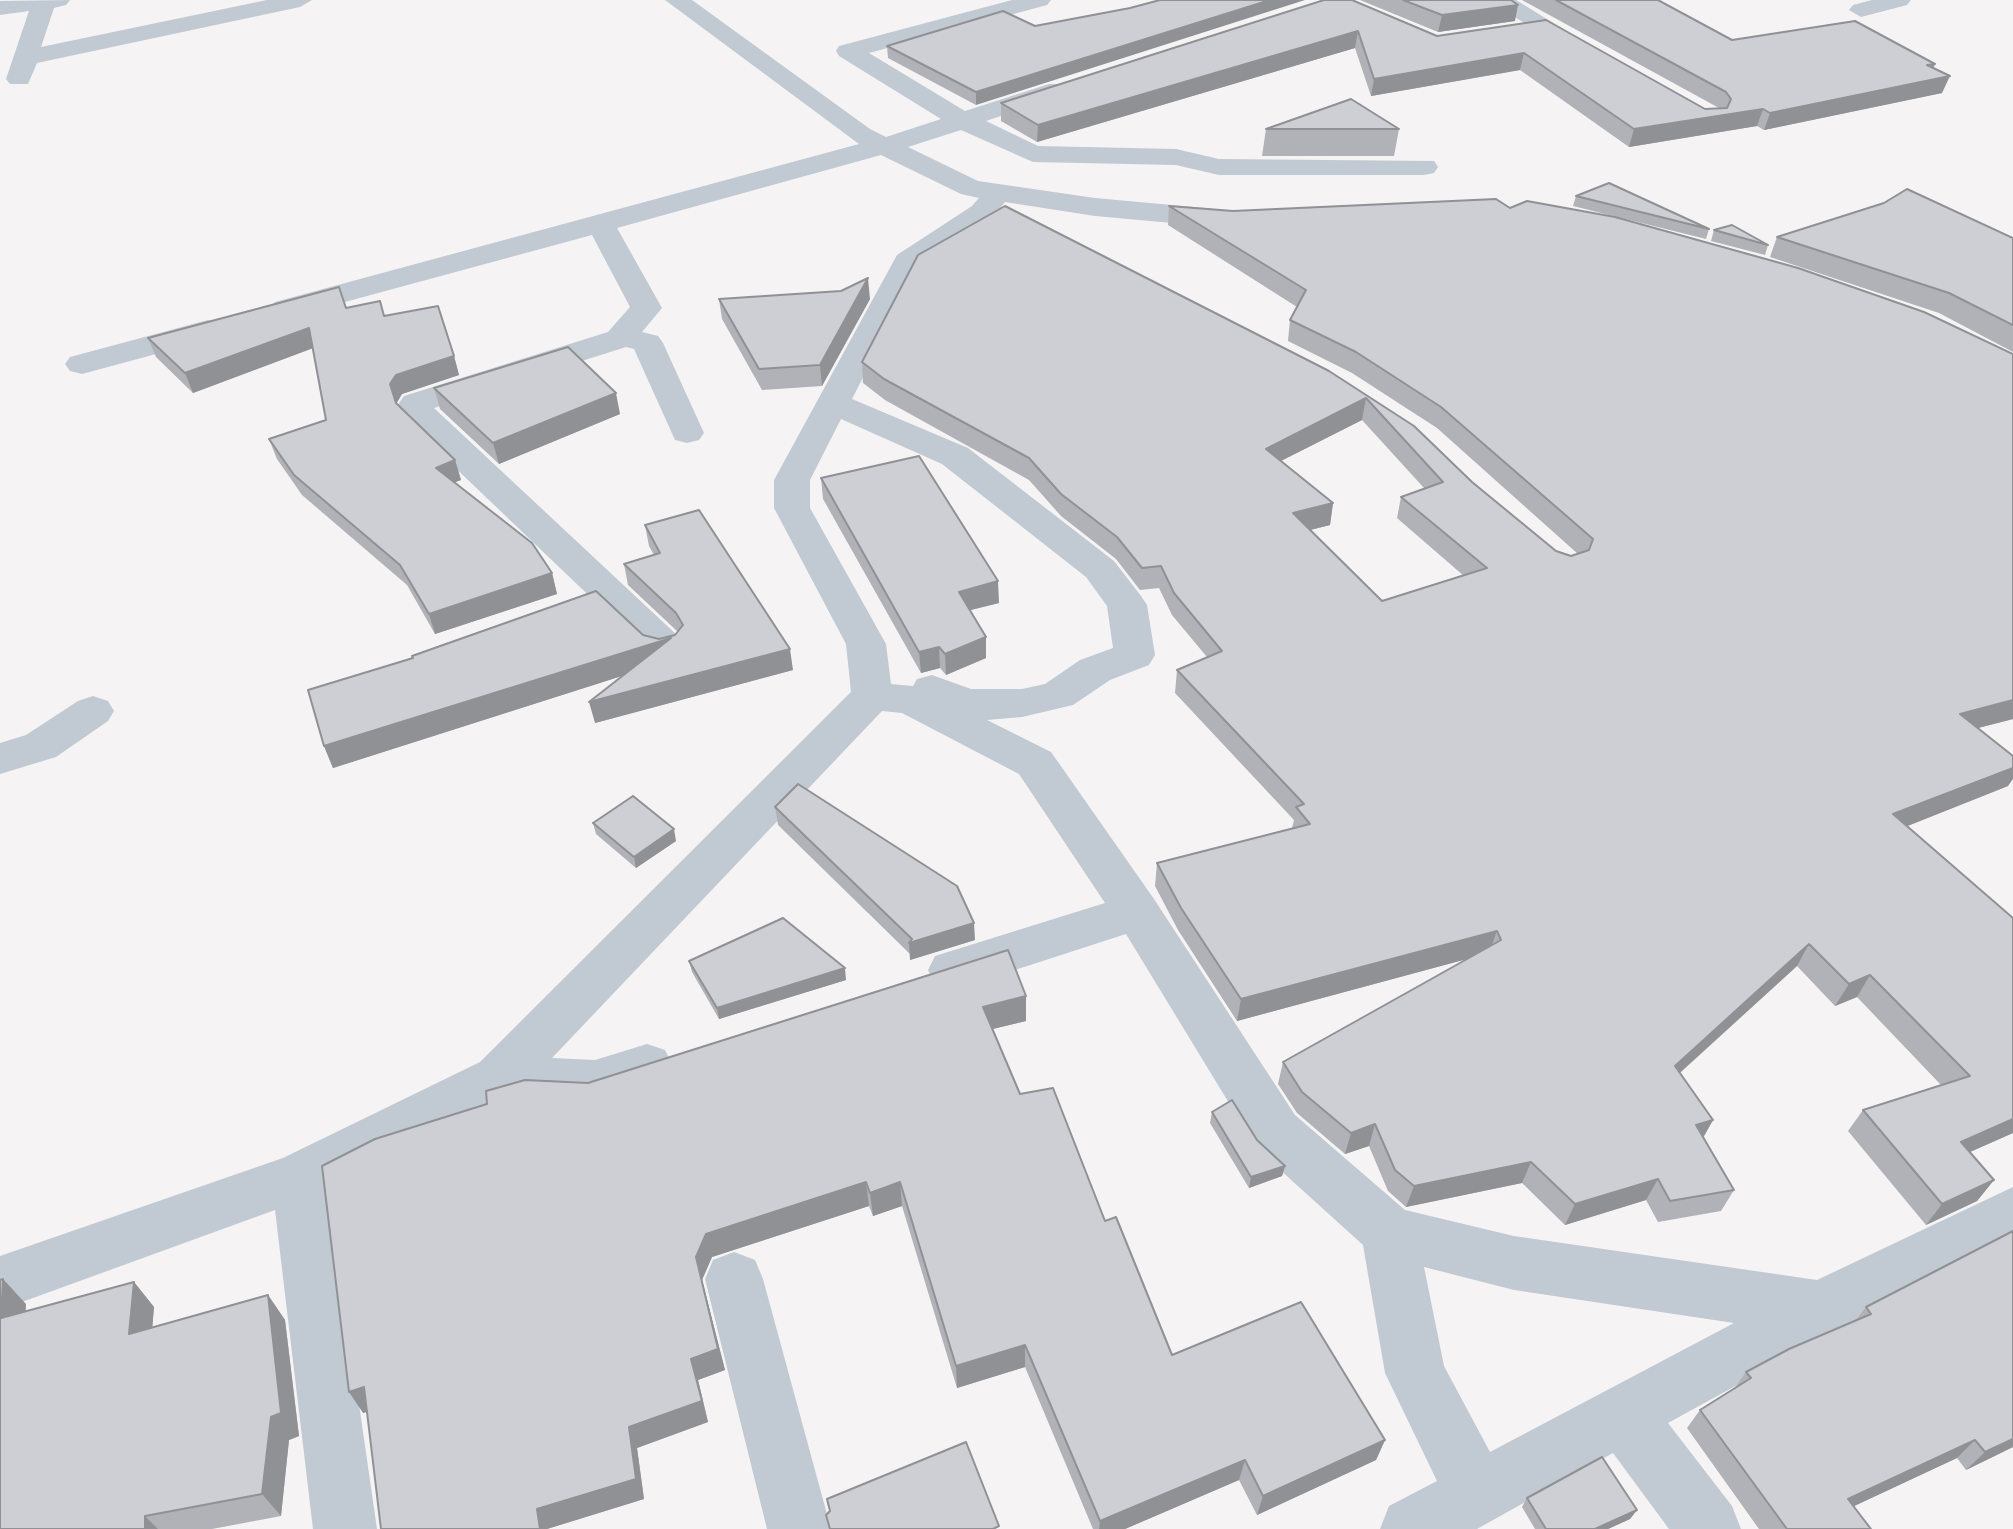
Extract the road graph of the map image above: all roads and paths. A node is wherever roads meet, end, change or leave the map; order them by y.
1 (300, 0) edge
2 (677, 0) edge
3 (1039, 0) edge
4 (1499, 0) edge
5 (1899, 0) edge
6 (51, 1) edge
7 (0, 8) edge
8 (1861, 10) dead end
9 (1544, 27) junction
10 (1502, 33) edge
11 (1613, 65) edge
12 (1082, 81) edge
13 (962, 120) junction
14 (884, 146) junction
15 (1424, 167) dead end
16 (990, 202) junction
17 (1095, 207) junction
18 (1247, 218) edge
19 (600, 223) junction
20 (265, 314) edge
21 (235, 323) edge
22 (621, 336) junction
23 (82, 364) dead end
24 (835, 404) junction
25 (687, 433) dead end
26 (608, 593) junction
27 (563, 609) edge
28 (664, 645) edge
29 (872, 696) junction
30 (93, 711) dead end
31 (0, 759) edge
32 (1137, 912) junction
33 (911, 983) edge
34 (685, 1054) edge
35 (499, 1078) junction
36 (299, 1177) junction
37 (2013, 1212) edge
38 (1389, 1232) junction
39 (734, 1279) dead end
40 (0, 1283) edge
41 (1820, 1308) junction
42 (1623, 1415) junction
43 (1476, 1491) junction
44 (345, 1529) edge
45 (799, 1529) edge
46 (1412, 1529) edge
47 (1709, 1529) edge

1 - 6 street
2 - 14 street
3 - 13 street
4 - 9 street
5 - 8 street
6 - 7 street
9 - 10 street
9 - 11 street
12 - 13 street
13 - 14 street
13 - 15 street
14 - 16 street
14 - 19 street
16 - 17 street
16 - 17 street
16 - 24 street
17 - 18 street
19 - 20 street
19 - 22 street
21 - 23 street
22 - 25 street
22 - 26 street
24 - 29 street
24 - 29 street
26 - 27 street
26 - 28 street
29 - 32 street
29 - 35 street
30 - 31 street
32 - 33 street
32 - 38 street
34 - 35 street
35 - 36 street
36 - 40 street
36 - 44 street
37 - 41 street
38 - 41 street
38 - 43 street
39 - 45 street
41 - 42 street
42 - 43 street
42 - 47 street
43 - 46 street

